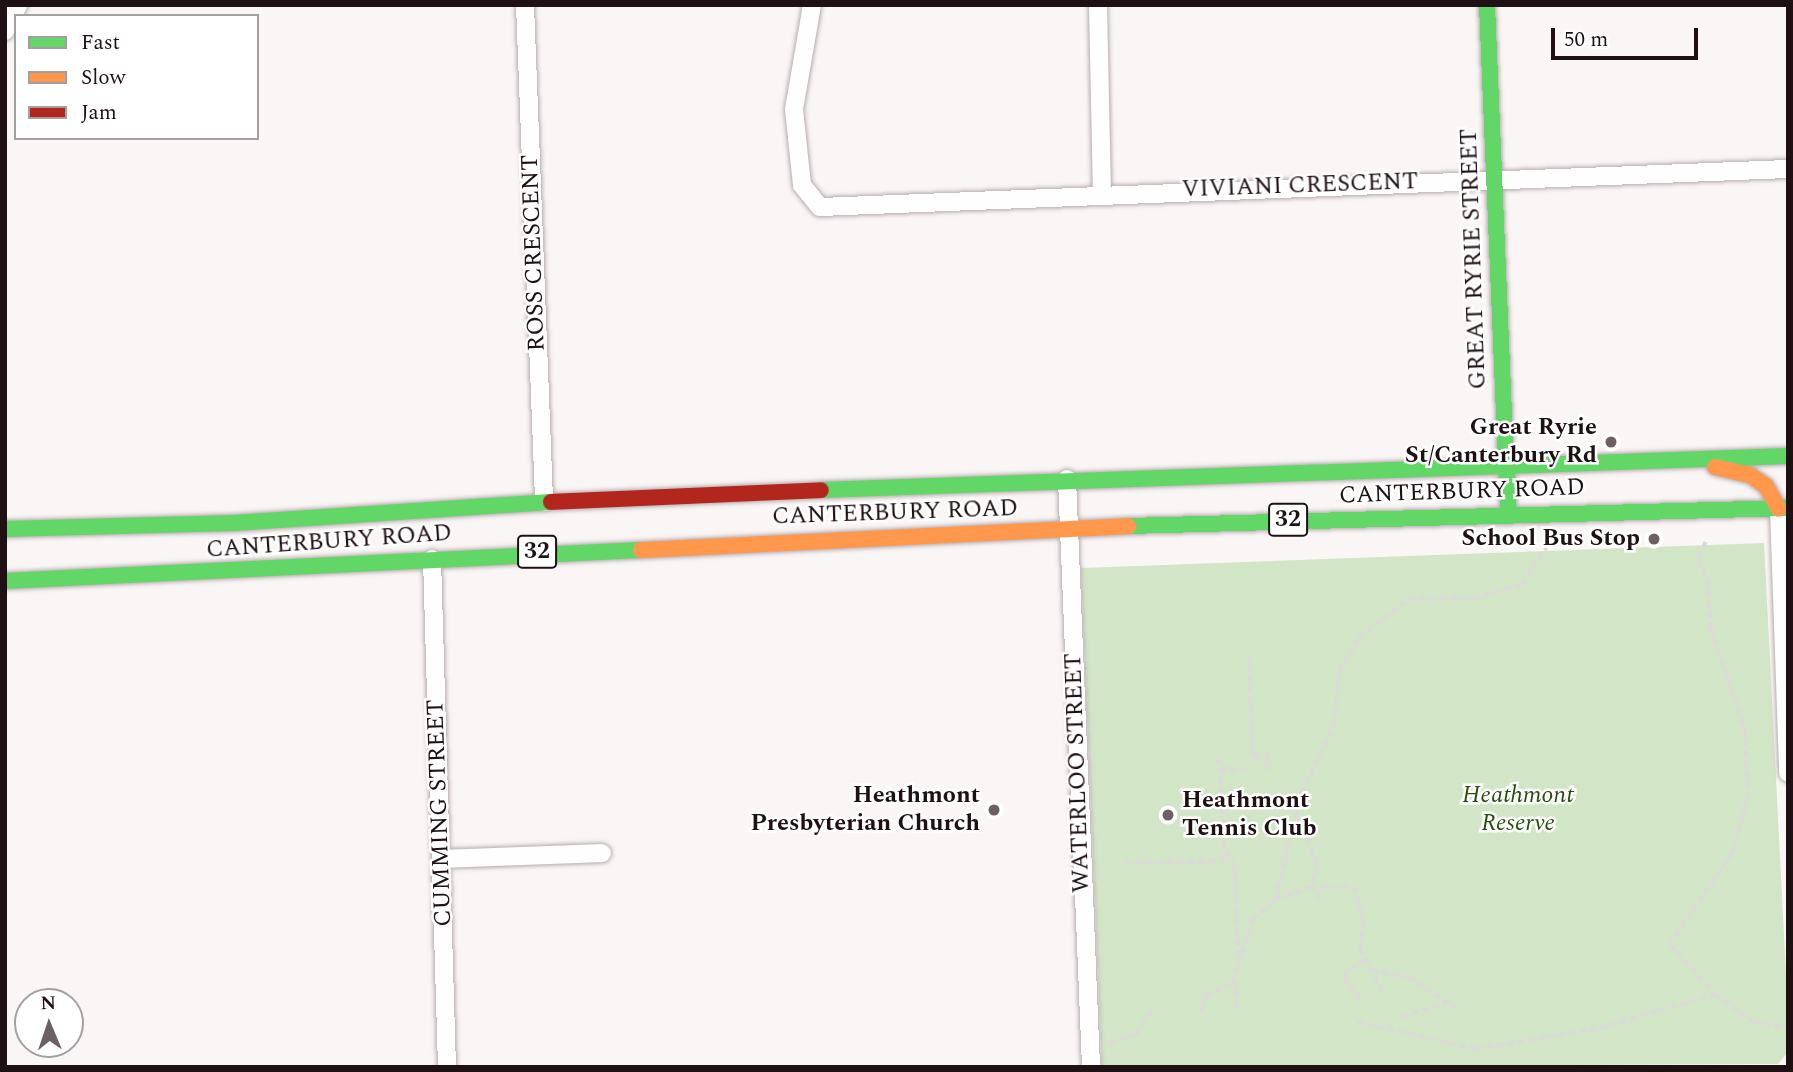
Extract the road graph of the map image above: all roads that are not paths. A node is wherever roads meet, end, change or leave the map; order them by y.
1 (18, 5) edge
2 (525, 5) edge
3 (812, 5) edge
4 (1098, 5) edge
5 (1487, 5) edge
6 (5, 31) edge
7 (1788, 169) edge
8 (1492, 179) junction
9 (1102, 193) junction
10 (1788, 456) edge
11 (1676, 457) junction
12 (1505, 463) junction
13 (1068, 479) junction
14 (1788, 484) edge
15 (544, 502) junction
16 (1783, 509) edge
17 (1508, 511) junction
18 (5, 529) edge
19 (1069, 529) junction
20 (432, 559) junction
21 (5, 581) edge
22 (1788, 773) edge
23 (602, 853) dead end
24 (442, 859) junction
25 (447, 1067) edge
26 (1091, 1067) edge

1 - 6 street
2 - 15 street, ROSS CRESCENT
3 - 9 street, VIVIANI CRESCENT
4 - 9 street
5 - 8 main road, GREAT RYRIE STREET
7 - 8 street, VIVIANI CRESCENT
8 - 9 street, VIVIANI CRESCENT
8 - 12 main road, GREAT RYRIE STREET
10 - 11 main road, CANTERBURY ROAD / 32
11 - 12 main road, CANTERBURY ROAD / 32
11 - 16 main road
12 - 13 main road, CANTERBURY ROAD / 32
12 - 17 main road, GREAT RYRIE STREET
13 - 15 main road, CANTERBURY ROAD / 32
13 - 19 street, WATERLOO STREET
14 - 16 main road
15 - 18 main road, CANTERBURY ROAD / 32
16 - 17 main road, CANTERBURY ROAD / 32
16 - 22 street
17 - 19 main road, CANTERBURY ROAD / 32
19 - 20 main road, CANTERBURY ROAD / 32
19 - 26 street, WATERLOO STREET
20 - 21 main road, CANTERBURY ROAD / 32
20 - 24 street, CUMMING STREET
23 - 24 street
24 - 25 street, CUMMING STREET

